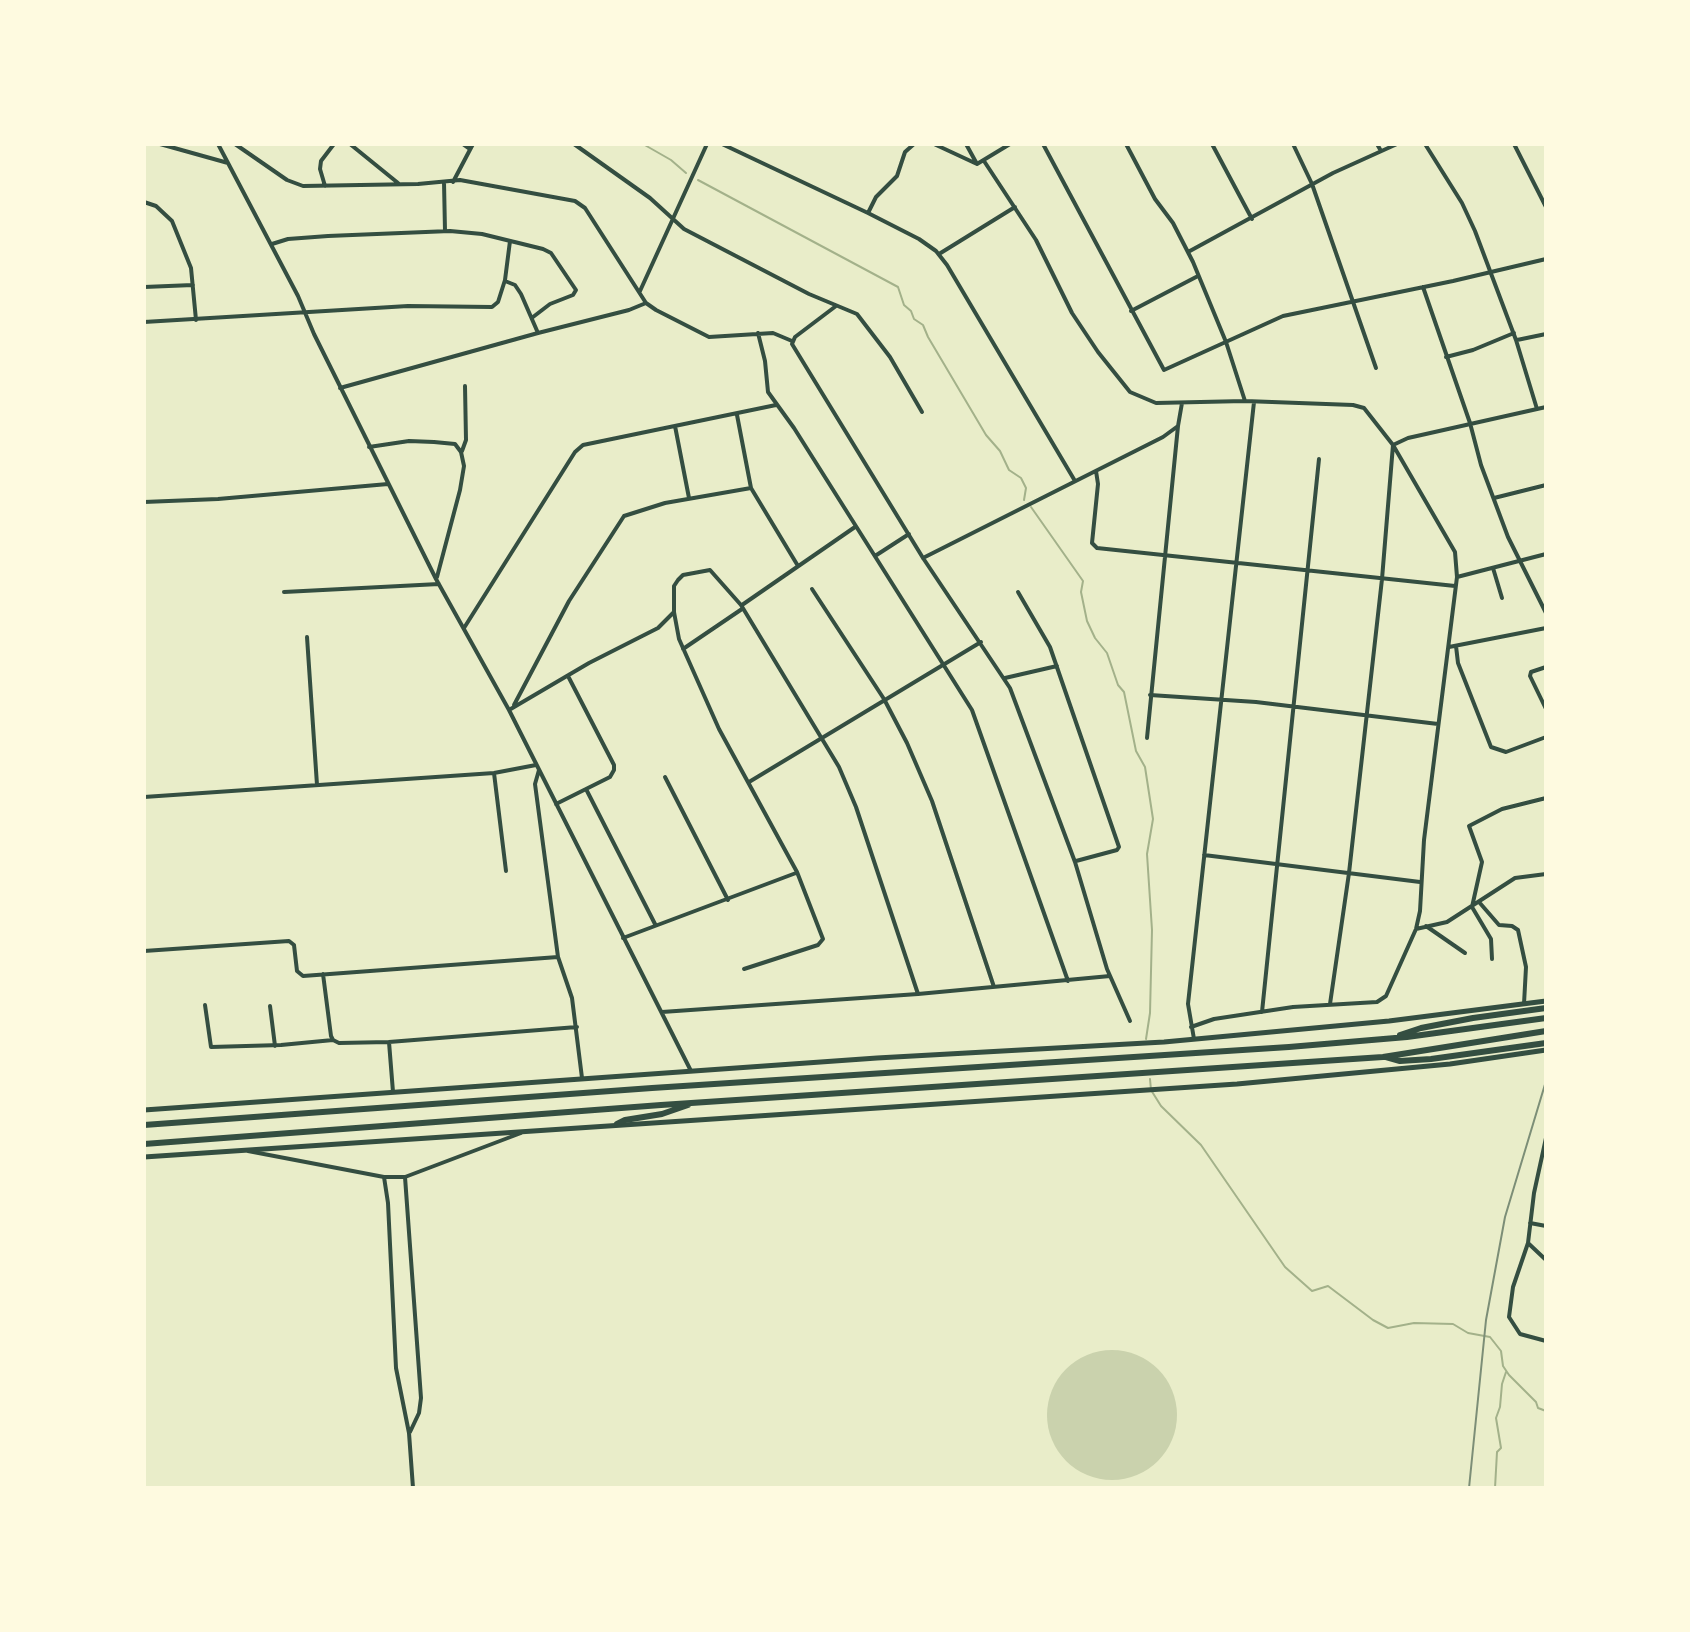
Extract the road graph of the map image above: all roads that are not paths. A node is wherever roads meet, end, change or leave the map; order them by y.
1 (160, 144) edge
2 (218, 144) edge
3 (235, 144) edge
4 (334, 144) edge
5 (350, 144) edge
6 (463, 144) edge
7 (574, 144) edge
8 (707, 144) edge
9 (722, 144) edge
10 (914, 144) edge
11 (934, 144) edge
12 (966, 144) edge
13 (1010, 144) edge
14 (1043, 144) edge
15 (1126, 144) edge
16 (1212, 144) edge
17 (1293, 144) edge
18 (1377, 144) edge
19 (1397, 144) edge
20 (1425, 144) edge
21 (1514, 144) edge
22 (472, 146) edge
23 (1381, 151) junction
24 (984, 161) junction
25 (228, 163) junction
26 (977, 164) junction
27 (444, 182) junction
28 (453, 182) junction
29 (398, 183) junction
30 (1312, 184) junction
31 (325, 186) junction
32 (144, 202) edge
33 (1015, 207) junction
34 (1546, 207) edge
35 (868, 213) junction
36 (1252, 219) junction
37 (673, 222) junction
38 (445, 231) junction
39 (510, 241) junction
40 (272, 244) junction
41 (1188, 252) junction
42 (939, 255) junction
43 (1546, 259) edge
44 (1491, 272) junction
45 (1198, 276) junction
46 (505, 280) junction
47 (193, 285) junction
48 (144, 287) edge
49 (1423, 287) junction
50 (640, 291) junction
51 (1351, 302) junction
52 (646, 303) junction
53 (836, 306) junction
54 (304, 311) junction
55 (1131, 311) junction
56 (533, 317) junction
57 (196, 320) junction
58 (144, 322) edge
59 (538, 333) junction
60 (758, 333) junction
61 (1514, 333) junction
62 (1546, 334) edge
63 (1516, 340) junction
64 (792, 341) junction
65 (1226, 342) junction
66 (1446, 357) junction
67 (1376, 368) dead end
68 (465, 386) dead end
69 (340, 388) junction
70 (1245, 401) junction
71 (1254, 402) junction
72 (1182, 403) junction
73 (776, 405) junction
74 (1546, 407) edge
75 (1537, 409) junction
76 (922, 412) dead end
77 (737, 414) junction
78 (1470, 423) junction
79 (675, 426) junction
80 (1178, 426) junction
81 (1393, 445) junction
82 (369, 447) junction
83 (461, 452) junction
84 (1319, 459) dead end
85 (1096, 471) junction
86 (1075, 481) junction
87 (388, 484) junction
88 (1546, 485) edge
89 (751, 488) junction
90 (689, 498) junction
91 (1494, 499) junction
92 (144, 502) edge
93 (855, 527) junction
94 (909, 534) junction
95 (1165, 553) junction
96 (1546, 554) edge
97 (875, 556) junction
98 (923, 558) junction
99 (1519, 561) junction
100 (1237, 562) junction
101 (798, 566) junction
102 (1493, 568) junction
103 (1308, 570) junction
104 (1457, 577) junction
105 (1382, 579) junction
106 (437, 582) junction
107 (1455, 586) junction
108 (812, 589) dead end
109 (284, 592) dead end
110 (1018, 592) dead end
111 (1502, 598) dead end
112 (742, 607) junction
113 (674, 612) junction
114 (1546, 613) edge
115 (464, 628) junction
116 (1546, 628) edge
117 (307, 637) dead end
118 (981, 642) junction
119 (1456, 646) junction
120 (1449, 647) junction
121 (683, 649) junction
122 (944, 664) junction
123 (1057, 666) junction
124 (1546, 667) edge
125 (568, 676) junction
126 (1004, 678) junction
127 (1150, 695) junction
128 (884, 699) junction
129 (1221, 700) junction
130 (1294, 705) junction
131 (511, 708) junction
132 (1546, 709) edge
133 (1365, 715) junction
134 (1438, 724) junction
135 (822, 737) junction
136 (1546, 737) edge
137 (1147, 738) dead end
138 (538, 768) junction
139 (494, 773) junction
140 (665, 777) dead end
141 (749, 782) junction
142 (317, 785) junction
143 (586, 789) junction
144 (144, 797) edge
145 (1546, 798) edge
146 (555, 804) junction
147 (1204, 855) junction
148 (1075, 862) junction
149 (1276, 866) junction
150 (506, 871) dead end
151 (797, 872) junction
152 (1349, 873) junction
153 (1546, 874) edge
154 (1420, 882) junction
155 (728, 900) junction
156 (1478, 901) junction
157 (1472, 907) junction
158 (655, 924) junction
159 (1426, 926) junction
160 (1416, 929) junction
161 (623, 938) junction
162 (144, 951) edge
163 (1465, 953) dead end
164 (558, 957) junction
165 (1492, 959) dead end
166 (744, 969) dead end
167 (323, 974) junction
168 (1110, 976) junction
169 (1068, 981) junction
170 (994, 987) junction
171 (918, 994) junction
172 (1330, 1004) junction
173 (1524, 1004) junction
174 (205, 1005) dead end
175 (270, 1006) dead end
176 (1545, 1006) edge
177 (662, 1012) junction
178 (1262, 1012) junction
179 (1546, 1018) edge
180 (1130, 1021) dead end
181 (577, 1027) junction
182 (1191, 1027) junction
183 (1546, 1031) edge
184 (1394, 1038) junction
185 (1194, 1039) junction
186 (333, 1040) junction
187 (389, 1042) junction
188 (1546, 1043) edge
189 (275, 1046) junction
190 (1546, 1050) edge
191 (1383, 1057) junction
192 (691, 1071) junction
193 (582, 1078) junction
194 (393, 1092) junction
195 (695, 1103) junction
196 (144, 1110) edge
197 (617, 1124) junction
198 (144, 1125) edge
199 (527, 1131) junction
200 (1546, 1138) edge
201 (144, 1144) edge
202 (243, 1150) junction
203 (144, 1157) edge
204 (384, 1177) junction
205 (405, 1177) junction
206 (1530, 1223) junction
207 (1546, 1226) edge
208 (1528, 1243) junction
209 (1546, 1260) edge
210 (1546, 1341) edge
211 (409, 1433) junction
212 (413, 1488) edge

1 - 25 street
2 - 25 street
3 - 31 street
4 - 31 street
5 - 29 street
6 - 22 street
7 - 37 street
8 - 37 street
9 - 35 street
10 - 35 street
11 - 26 street
12 - 26 street
13 - 24 street
14 - 55 street
15 - 41 street
16 - 36 street
17 - 30 street
18 - 23 street
19 - 23 street
20 - 44 street
21 - 34 street
22 - 28 street
23 - 30 street
24 - 26 street
24 - 33 street
25 - 40 street
27 - 28 street
27 - 29 street
27 - 38 street
28 - 50 street
29 - 31 street
30 - 36 street
30 - 51 street
32 - 47 street
33 - 42 street
33 - 72 street
35 - 42 street
36 - 41 street
37 - 50 street
37 - 53 street
38 - 39 street
38 - 40 street
39 - 46 street
39 - 56 street
40 - 54 street
41 - 45 street
42 - 86 street
43 - 44 street
44 - 49 street
44 - 61 street
45 - 55 street
45 - 65 street
46 - 54 street
46 - 56 street
47 - 48 street
47 - 57 street
49 - 51 street
49 - 66 street
50 - 52 street
51 - 65 street
51 - 67 street
52 - 59 street
52 - 60 street
53 - 64 street
53 - 76 street
54 - 57 street
54 - 69 street
55 - 65 street
56 - 59 street
57 - 58 street
59 - 69 street
60 - 64 street
60 - 73 street
61 - 63 street
61 - 66 street
62 - 63 street
63 - 75 street
64 - 94 street
65 - 70 street
66 - 78 street
68 - 83 street
69 - 82 street
70 - 71 street
70 - 72 street
71 - 81 street
71 - 100 street
72 - 80 street
73 - 77 street
73 - 93 street
74 - 75 street
75 - 78 street
77 - 79 street
77 - 89 street
78 - 81 street
78 - 91 street
79 - 90 street
79 - 115 street
80 - 85 street
80 - 95 street
81 - 104 street
81 - 105 street
82 - 83 street
82 - 87 street
83 - 106 street
84 - 103 street
85 - 86 street
85 - 95 street
86 - 98 street
87 - 92 street
87 - 106 street
88 - 91 street
89 - 90 street
89 - 101 street
90 - 131 street
91 - 99 street
93 - 97 street
93 - 101 street
94 - 97 street
94 - 98 street
95 - 100 street
95 - 127 street
96 - 99 street
97 - 122 street
98 - 118 street
99 - 102 street
99 - 114 street
100 - 103 street
100 - 129 street
101 - 112 street
102 - 104 street
102 - 111 street
103 - 105 street
103 - 130 street
104 - 107 street
105 - 107 street
105 - 133 street
106 - 109 street
106 - 115 street
107 - 120 street
108 - 128 street
110 - 123 street
112 - 113 street
112 - 121 street
112 - 135 street
113 - 121 street
113 - 125 street
115 - 131 street
116 - 119 street
117 - 142 street
118 - 122 street
118 - 126 street
119 - 120 street
119 - 136 street
120 - 134 street
121 - 141 street
122 - 128 street
122 - 169 street
123 - 126 street
123 - 148 street
124 - 132 street
125 - 131 street
125 - 143 street
126 - 148 street
127 - 129 street
127 - 137 street
128 - 135 street
128 - 170 street
129 - 130 street
129 - 147 street
130 - 133 street
130 - 149 street
131 - 138 street
133 - 134 street
133 - 152 street
134 - 154 street
135 - 141 street
135 - 171 street
138 - 139 street
138 - 146 street
138 - 164 street
139 - 142 street
139 - 150 street
140 - 155 street
141 - 151 street
142 - 144 street
143 - 146 street
143 - 158 street
145 - 157 street
146 - 161 street
147 - 149 street
147 - 182 street
148 - 168 street
149 - 152 street
149 - 178 street
151 - 155 street
151 - 166 street
152 - 154 street
152 - 172 street
153 - 156 street
154 - 160 street
155 - 158 street
156 - 157 street
156 - 173 street
157 - 159 street
157 - 165 street
158 - 161 street
159 - 160 street
159 - 163 street
160 - 172 street
161 - 177 street
162 - 167 street
164 - 167 street
164 - 181 street
167 - 186 street
168 - 169 street
168 - 180 street
169 - 170 street
170 - 171 street
171 - 177 street
172 - 178 street
173 - 176 main road
173 - 185 main road
174 - 189 street
175 - 189 street
176 - 184 highway
177 - 192 street
178 - 182 street
179 - 184 highway
181 - 187 street
181 - 193 street
182 - 185 street
183 - 191 highway
184 - 198 highway
185 - 192 main road
186 - 187 street
186 - 189 street
187 - 194 street
188 - 191 highway
190 - 197 main road
191 - 195 highway
192 - 193 main road
193 - 194 main road
194 - 196 main road
195 - 197 highway
195 - 201 highway
197 - 199 main road
199 - 202 main road
199 - 205 street
200 - 206 street
202 - 203 main road
202 - 204 street
204 - 205 street
204 - 211 street
205 - 211 street
206 - 207 street
206 - 208 street
208 - 209 street
208 - 210 street
211 - 212 street

